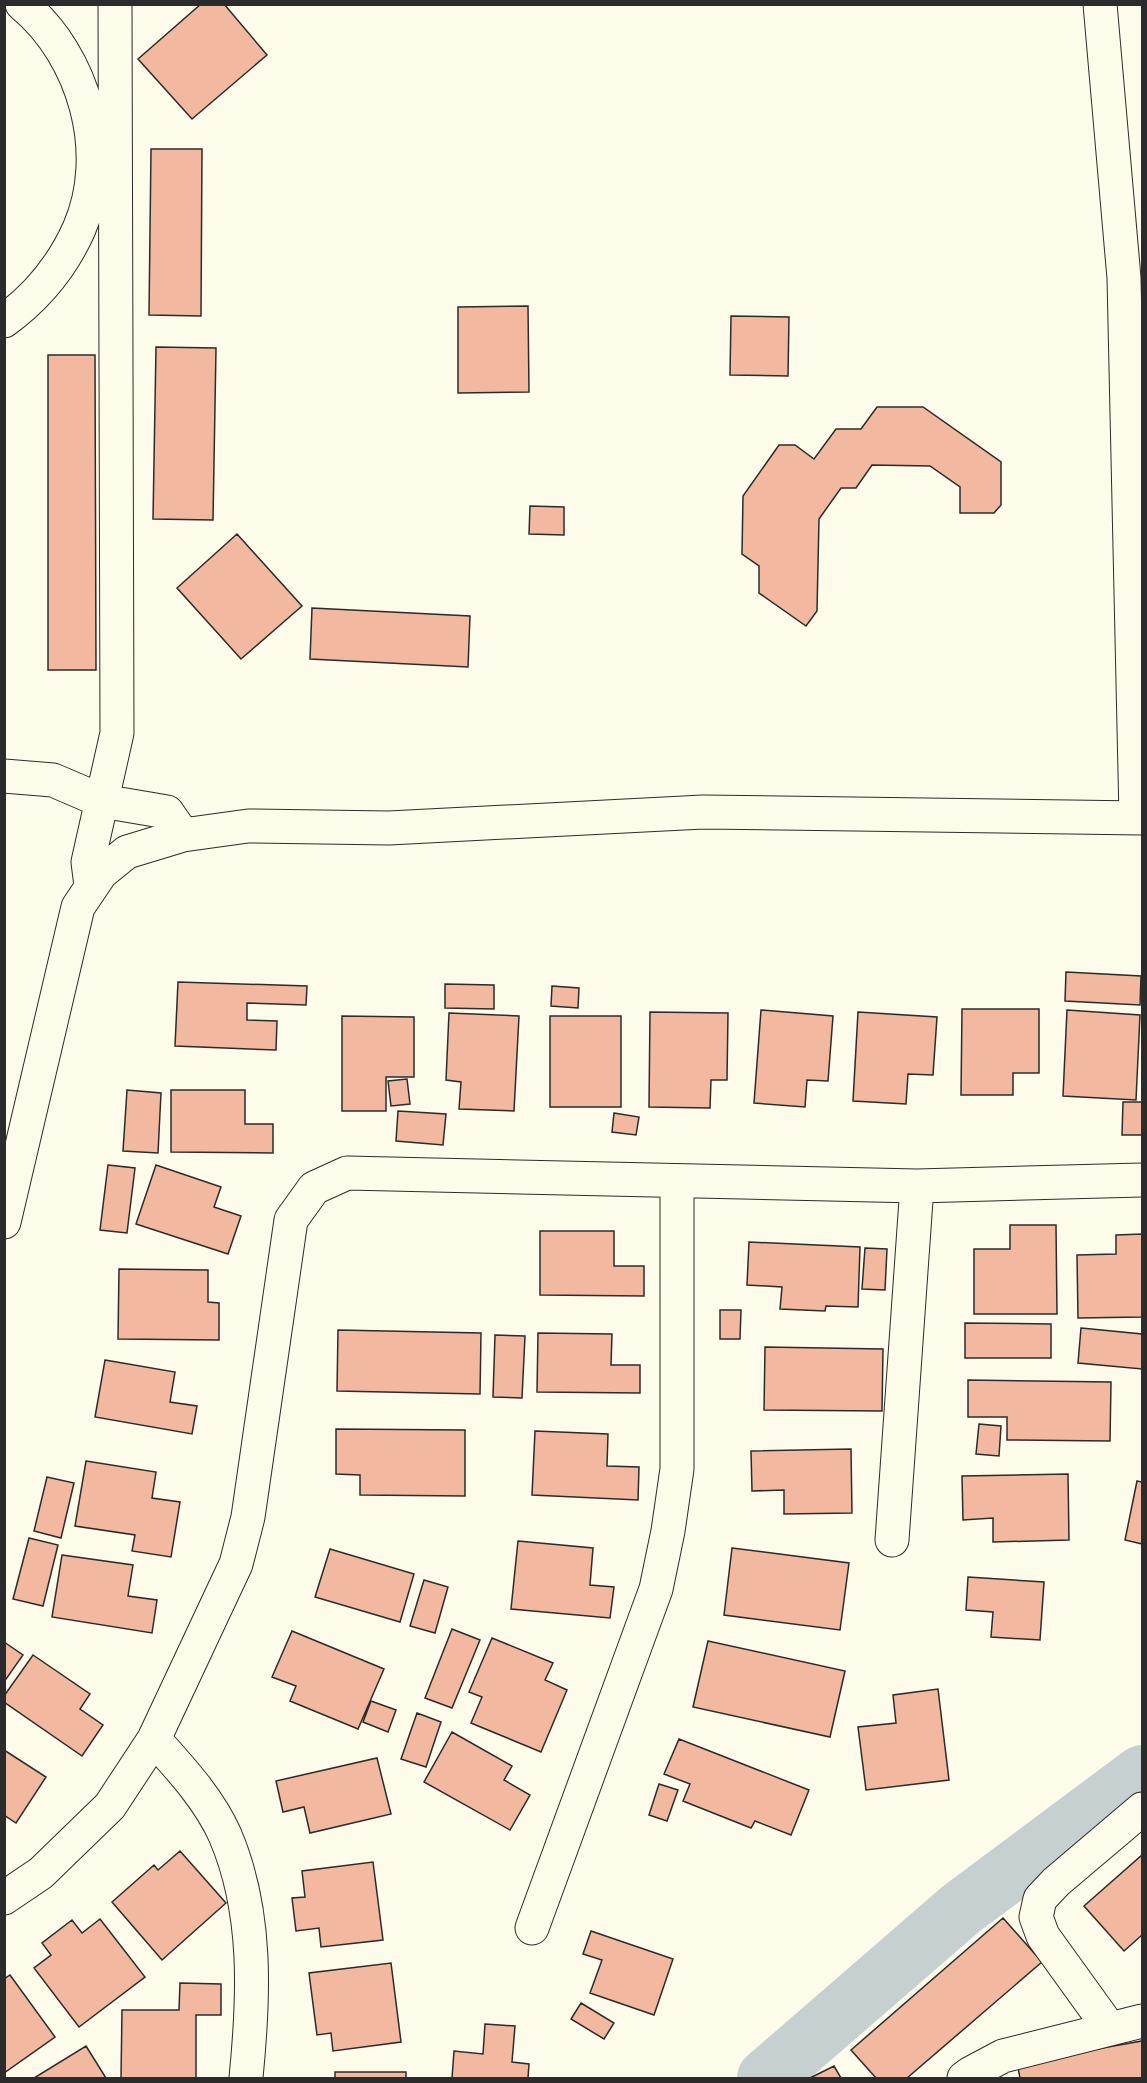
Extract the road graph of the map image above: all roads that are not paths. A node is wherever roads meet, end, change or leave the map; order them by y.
1 (22, 4) edge
2 (115, 4) edge
3 (1100, 4) edge
4 (4, 321) edge
5 (4, 776) edge
6 (102, 801) junction
7 (1139, 818) edge
8 (183, 835) junction
9 (91, 886) junction
10 (1143, 1180) edge
11 (677, 1181) junction
12 (917, 1186) junction
13 (4, 1222) edge
14 (892, 1540) dead end
15 (154, 1739) junction
16 (1143, 1809) edge
17 (4, 1899) edge
18 (532, 1928) dead end
19 (1143, 2021) edge
20 (1110, 2029) junction
21 (246, 2079) edge
22 (964, 2079) edge

1 - 4 street
2 - 6 street
3 - 7 street
5 - 6 street
6 - 8 street
6 - 9 street
7 - 8 street
8 - 9 street
9 - 13 street
10 - 12 street
11 - 12 street
11 - 15 street
11 - 18 street
12 - 14 street
15 - 17 street
15 - 21 street
16 - 20 street
19 - 20 street
20 - 22 street

